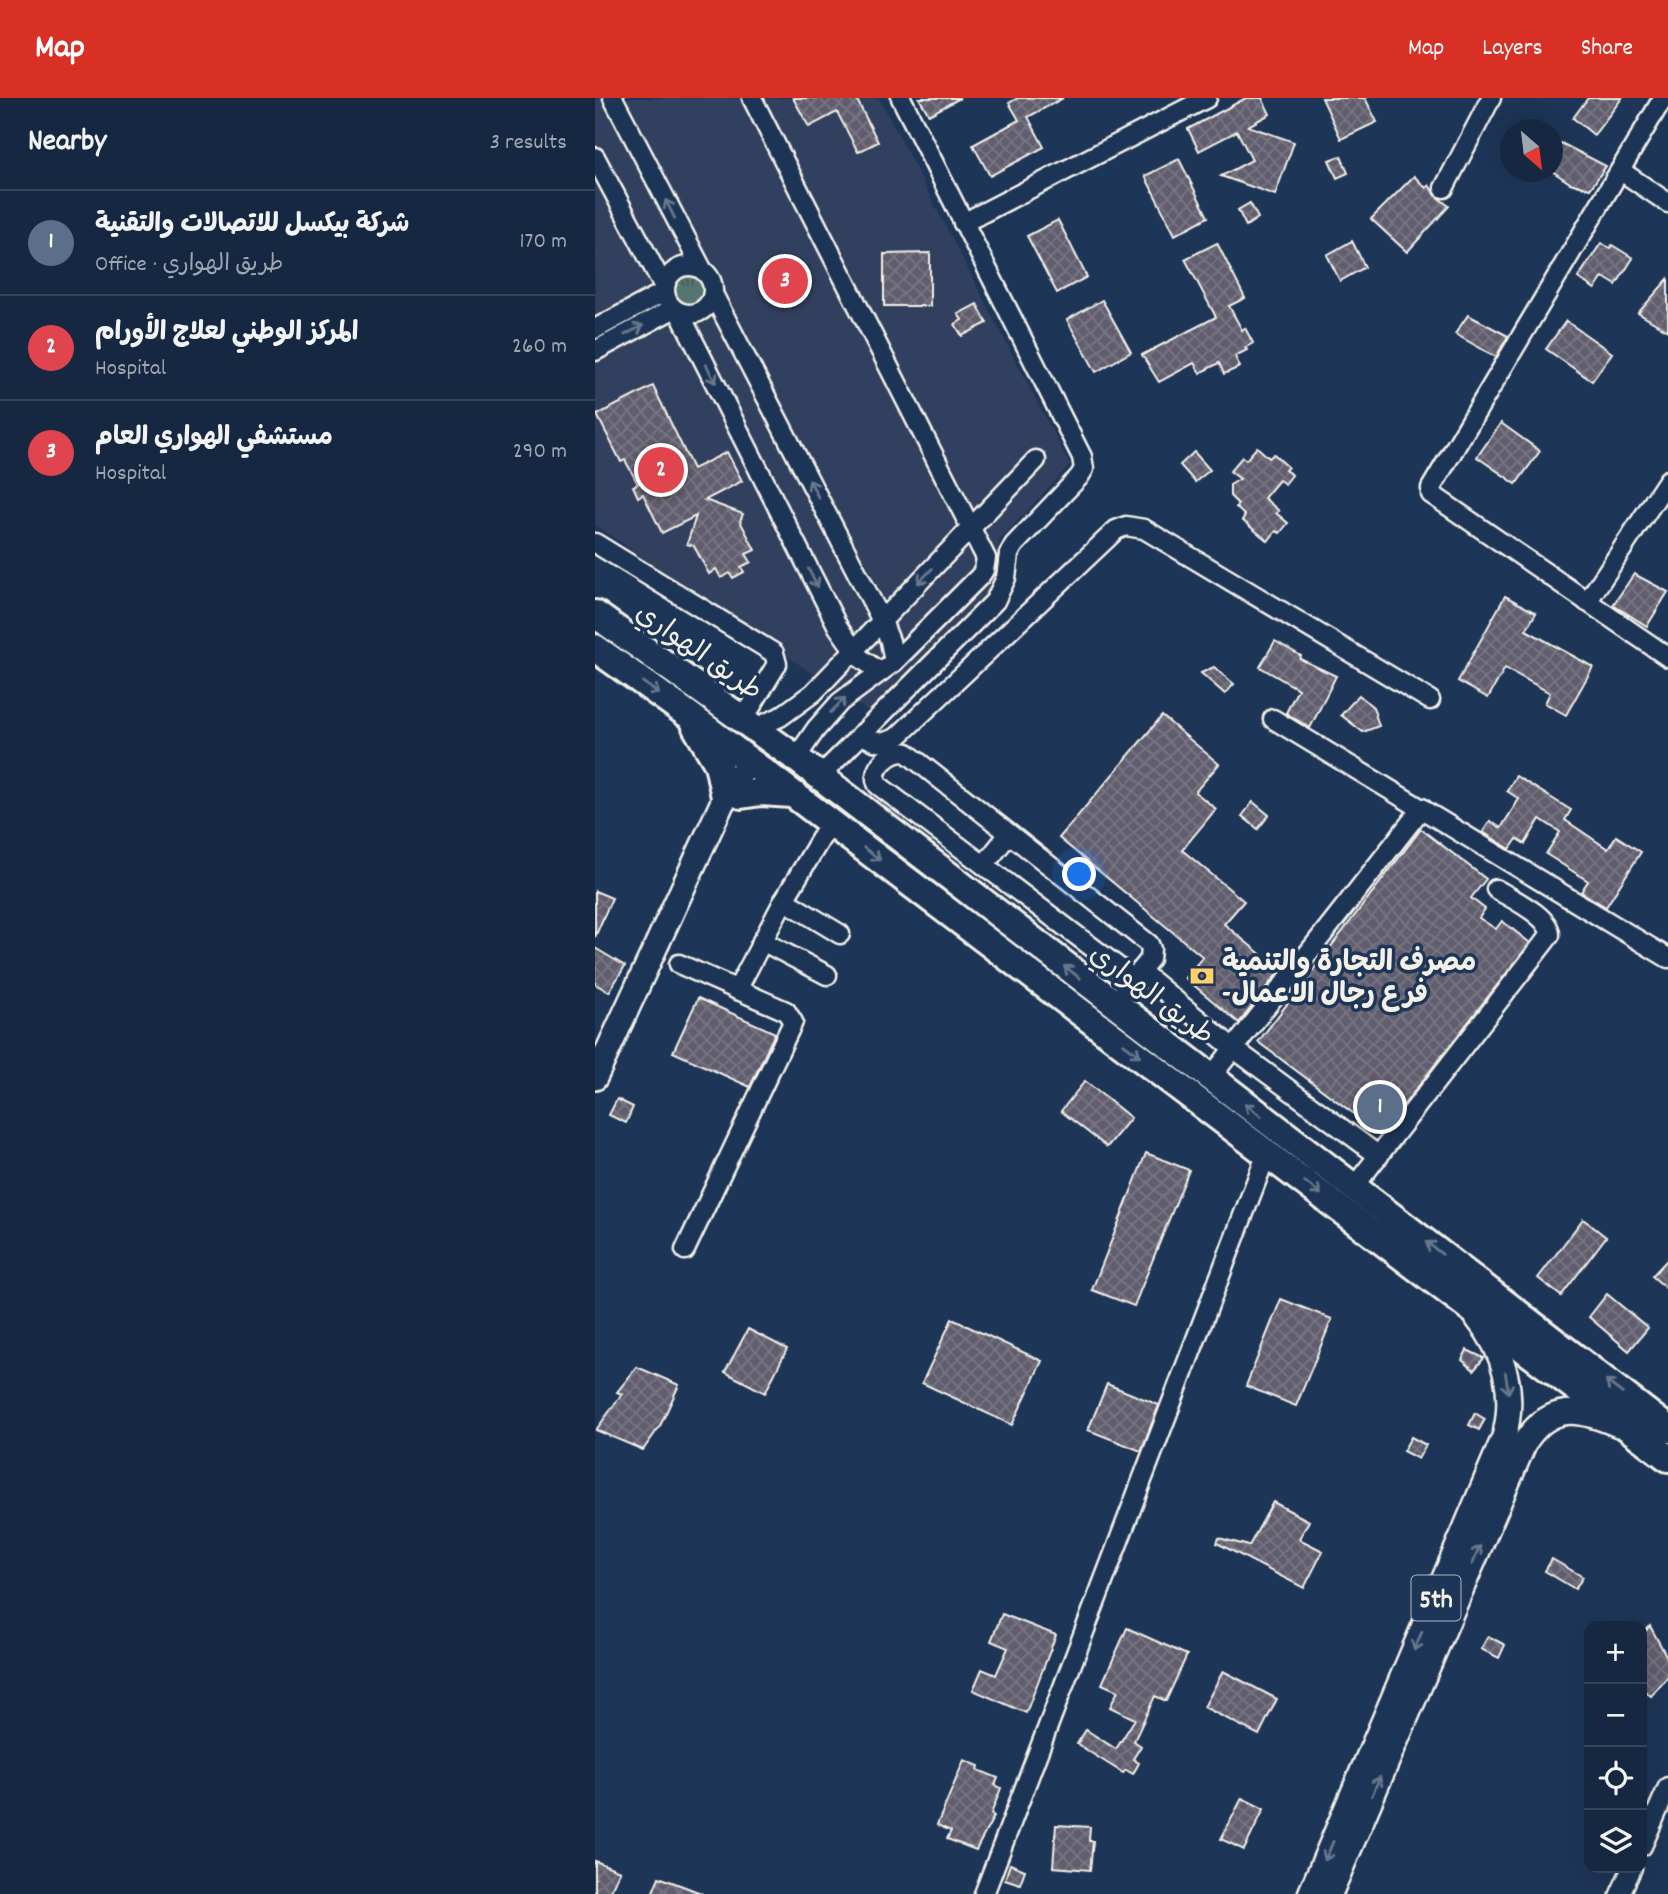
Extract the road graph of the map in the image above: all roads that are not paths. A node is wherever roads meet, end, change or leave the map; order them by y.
1 (613, 98) edge
2 (752, 98) edge
3 (901, 98) edge
4 (1207, 98) edge
5 (1491, 98) edge
6 (1663, 98) edge
7 (595, 157) edge
8 (1621, 171) junction
9 (1444, 188) dead end
10 (1668, 202) edge
11 (963, 223) junction
12 (702, 269) junction
13 (664, 290) junction
14 (713, 293) junction
15 (676, 311) junction
16 (595, 329) edge
17 (595, 351) edge
18 (1036, 460) dead end
19 (1668, 480) edge
20 (972, 526) junction
21 (595, 543) edge
22 (1587, 602) junction
23 (595, 614) edge
24 (882, 621) junction
25 (595, 648) edge
26 (853, 651) junction
27 (1668, 657) edge
28 (887, 667) junction
29 (1430, 700) dead end
30 (690, 716) junction
31 (1273, 719) dead end
32 (749, 724) junction
33 (861, 734) junction
34 (796, 758) junction
35 (756, 766) junction
36 (819, 776) junction
37 (792, 794) junction
38 (729, 801) junction
39 (1422, 808) junction
40 (831, 823) junction
41 (1009, 834) junction
42 (984, 865) junction
43 (1496, 889) dead end
44 (784, 900) junction
45 (840, 934) dead end
46 (762, 942) junction
47 (1668, 958) edge
48 (679, 964) dead end
49 (827, 975) dead end
50 (1137, 975) junction
51 (737, 990) junction
52 (1114, 1004) junction
53 (1233, 1048) junction
54 (1168, 1061) junction
55 (595, 1077) edge
56 (1211, 1077) junction
57 (1268, 1153) junction
58 (1378, 1156) junction
59 (1354, 1187) junction
60 (685, 1250) dead end
61 (1463, 1304) junction
62 (1668, 1429) edge
63 (1633, 1431) junction
64 (1668, 1458) edge
65 (1668, 1787) edge
66 (1647, 1835) edge
67 (1630, 1873) edge
68 (984, 1894) edge
69 (1310, 1894) edge
70 (1330, 1894) edge
71 (1620, 1894) edge

12 -> 1 street
2 - 20 street
3 - 11 street
4 - 11 street
5 - 9 street
6 - 8 street
7 - 13 street
8 - 10 street
8 - 22 street
11 - 33 street
12 - 13 street
12 - 14 street
13 - 15 street
13 - 16 street
14 - 15 street
24 -> 14 street
17 -> 15 street
15 -> 26 street
18 - 20 street
19 - 22 street
20 -> 24 street
20 - 28 street
21 - 32 street
22 - 27 street
23 - 32 highway, طريق الهواري
24 - 26 street
24 - 28 street
25 -> 30 highway, طريق الهواري
26 - 28 street
26 - 32 street
34 -> 28 street
29 - 33 street
30 - 35 highway, طريق الهواري
30 - 38 highway
31 - 39 street
32 - 34 highway, طريق الهواري
33 - 36 street
34 - 36 highway, طريق الهواري
35 - 37 highway, طريق الهواري
35 - 38 main road
52 -> 36 highway, طريق الهواري
37 - 38 highway
37 - 40 highway, طريق الهواري
38 - 55 main road
39 - 47 street
39 - 53 street
40 - 44 street
40 -> 54 highway, طريق الهواري
41 - 42 street
41 - 42 street
41 - 50 street
42 - 50 street
43 - 58 street
44 - 45 street
44 - 46 street
46 - 49 street
46 - 51 street
48 - 51 street
50 - 52 street
50 - 53 street
51 - 60 street
52 - 54 highway, طريق الهواري
53 - 56 street
53 - 58 street
54 - 56 highway, طريق الهواري
54 - 57 highway, طريق الهواري
59 -> 56 highway, طريق الهواري
57 -> 61 highway, طريق الهواري
57 - 68 street
58 - 59 street
62 -> 59 highway, طريق الهواري
61 - 63 highway, طريق الهواري
61 -> 69 main road, 5th
63 - 64 highway, طريق الهواري
70 -> 63 main road, 5th
65 - 66 street
67 - 71 street

